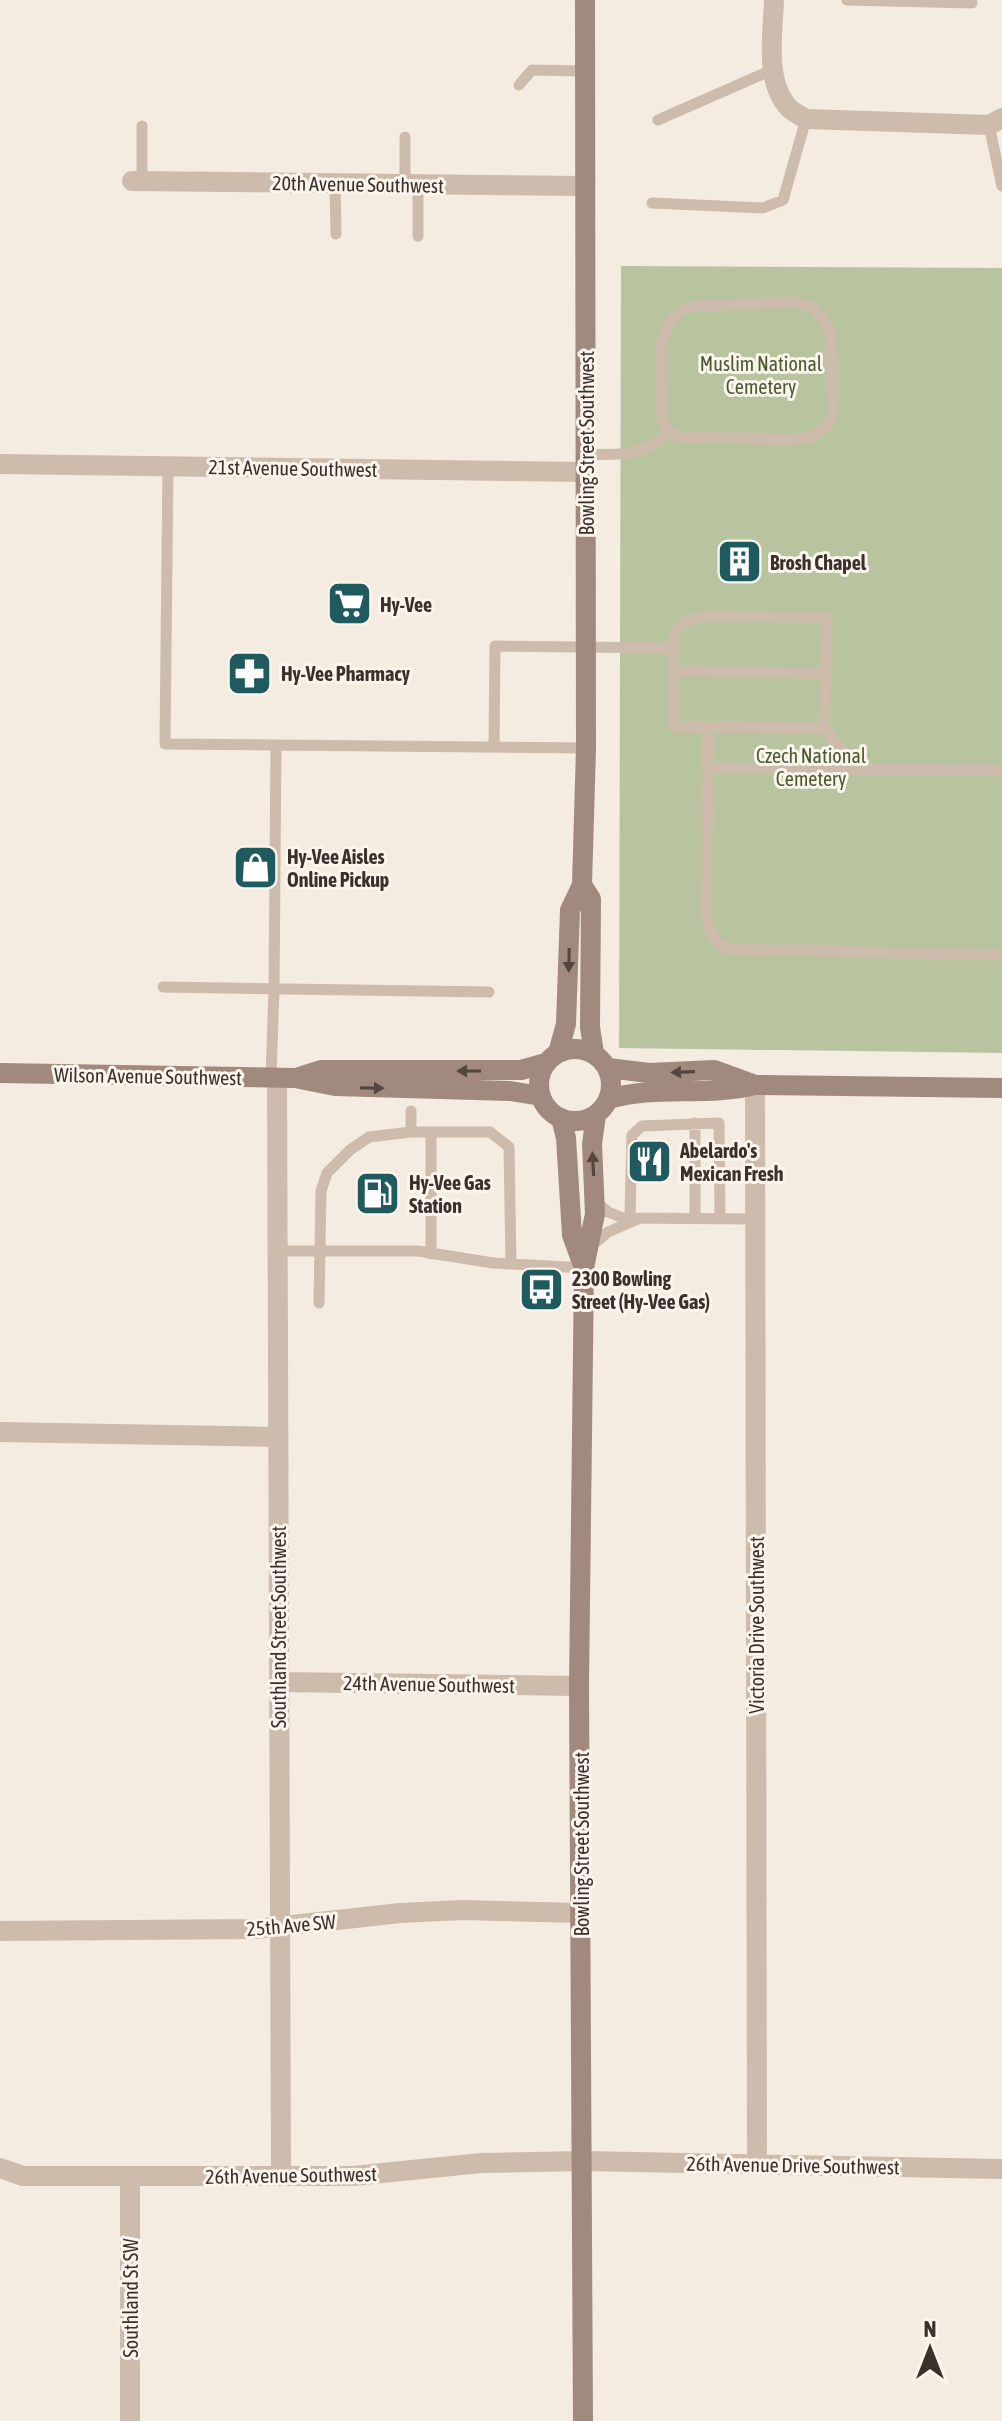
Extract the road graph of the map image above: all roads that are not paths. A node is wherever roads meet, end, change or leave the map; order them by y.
1 (585, 0) edge
2 (774, 0) edge
3 (847, 0) edge
4 (972, 3) dead end
5 (774, 69) junction
6 (584, 71) junction
7 (519, 85) dead end
8 (806, 119) junction
9 (658, 120) dead end
10 (996, 121) edge
11 (142, 126) dead end
12 (405, 137) dead end
13 (137, 181) joint
14 (335, 183) junction
15 (411, 184) junction
16 (584, 186) junction
17 (1002, 186) edge
18 (652, 203) dead end
19 (336, 234) dead end
20 (418, 236) dead end
21 (669, 432) junction
22 (586, 463) junction
23 (0, 464) edge
24 (168, 466) junction
25 (586, 648) junction
26 (673, 648) junction
27 (673, 671) junction
28 (826, 673) junction
29 (708, 727) junction
30 (824, 728) junction
31 (276, 745) junction
32 (494, 747) junction
33 (586, 748) junction
34 (708, 768) junction
35 (865, 769) junction
36 (1002, 770) edge
37 (582, 885) junction
38 (1002, 955) edge
39 (163, 987) dead end
40 (274, 989) junction
41 (489, 992) dead end
42 (594, 1053) junction
43 (552, 1058) junction
44 (608, 1068) junction
45 (0, 1073) edge
46 (281, 1078) junction
47 (755, 1085) junction
48 (1002, 1088) edge
49 (541, 1096) junction
50 (602, 1107) junction
51 (411, 1111) dead end
52 (561, 1118) junction
53 (695, 1123) junction
54 (411, 1132) junction
55 (431, 1132) junction
56 (594, 1200) junction
57 (635, 1218) junction
58 (695, 1219) junction
59 (720, 1219) junction
60 (755, 1219) junction
61 (278, 1251) junction
62 (320, 1251) junction
63 (431, 1254) junction
64 (586, 1258) junction
65 (511, 1264) junction
66 (319, 1303) dead end
67 (0, 1432) edge
68 (278, 1437) junction
69 (279, 1682) junction
70 (579, 1686) junction
71 (581, 1913) junction
72 (280, 1928) junction
73 (0, 1931) edge
74 (583, 2161) junction
75 (757, 2165) junction
76 (0, 2168) edge
77 (1002, 2169) edge
78 (130, 2176) junction
79 (281, 2176) junction
80 (130, 2421) edge
81 (583, 2421) edge

1 - 6 main road, Bowling Street Southwest
2 - 5 street
3 - 4 lane
5 - 8 street
5 - 9 lane
6 - 7 lane
6 - 16 main road, Bowling Street Southwest
8 - 10 street
8 - 18 lane
10 - 17 lane
11 - 13 lane
12 - 15 lane
13 - 14 street, 20th Avenue Southwest
14 - 15 street, 20th Avenue Southwest
14 - 19 lane
15 - 16 street, 20th Avenue Southwest
15 - 20 lane
16 - 22 main road, Bowling Street Southwest
21 - 21 lane
21 - 22 lane
22 - 24 street, 21st Avenue Southwest
22 - 25 main road, Bowling Street Southwest
23 - 24 street, 21st Avenue Southwest
24 - 31 lane
25 - 26 lane
25 - 32 lane
25 - 33 main road, Bowling Street Southwest
26 - 27 lane
26 - 28 lane
27 - 28 lane
27 - 29 lane
28 - 30 lane
29 - 30 lane
29 - 34 lane
30 - 35 lane
31 - 32 lane
31 - 40 lane
32 - 33 lane
33 - 37 main road, Bowling Street Southwest
34 - 35 lane
34 - 38 lane
35 - 36 lane
37 - 42 main road, Bowling Street Southwest
37 -> 43 main road, Bowling Street Southwest
39 - 40 lane
40 - 41 lane
40 - 46 lane
42 - 43 main road
42 - 44 main road
43 -> 46 main road, Wilson Avenue Southwest
43 - 49 main road
47 -> 44 main road
44 - 50 main road
45 - 46 main road, Wilson Avenue Southwest
46 -> 49 main road, Wilson Avenue Southwest
46 - 61 street, Southland Street Southwest
47 - 48 main road
47 - 50 main road
47 - 60 street, Victoria Drive Southwest
49 - 52 main road
50 - 52 main road
56 -> 50 main road, Bowling Street Southwest
51 - 54 lane
52 - 64 main road, Bowling Street Southwest
53 - 57 lane
53 - 58 lane
53 - 59 lane
54 - 55 lane
54 - 62 lane
55 - 63 lane
55 - 65 lane
56 - 57 lane
56 - 64 main road, Bowling Street Southwest
57 - 58 lane
57 - 64 lane
58 - 59 lane
59 - 60 lane
60 - 75 street, Victoria Drive Southwest
61 - 62 lane
61 - 68 street, Southland Street Southwest
62 - 63 lane
62 - 66 lane
63 - 65 lane
64 - 65 lane
64 - 70 main road, Bowling Street Southwest
67 - 68 street
68 - 69 street, Southland Street Southwest
69 - 70 street, 24th Avenue Southwest
69 - 72 street, Southland Street Southwest
70 - 71 main road, Bowling Street Southwest
71 - 72 street, 25th Ave SW
71 - 74 main road, Bowling Street Southwest
72 - 73 street, 25th Ave SW
72 - 79 street, Southland Street Southwest
74 - 75 street, 26th Avenue Drive Southwest
74 - 79 street, 26th Avenue Southwest
74 - 81 main road, Bowling Street Southwest
75 - 77 street, 26th Avenue Drive Southwest
76 - 78 street, 26th Avenue Southwest
78 - 79 street, 26th Avenue Southwest
78 - 80 street, Southland St SW

